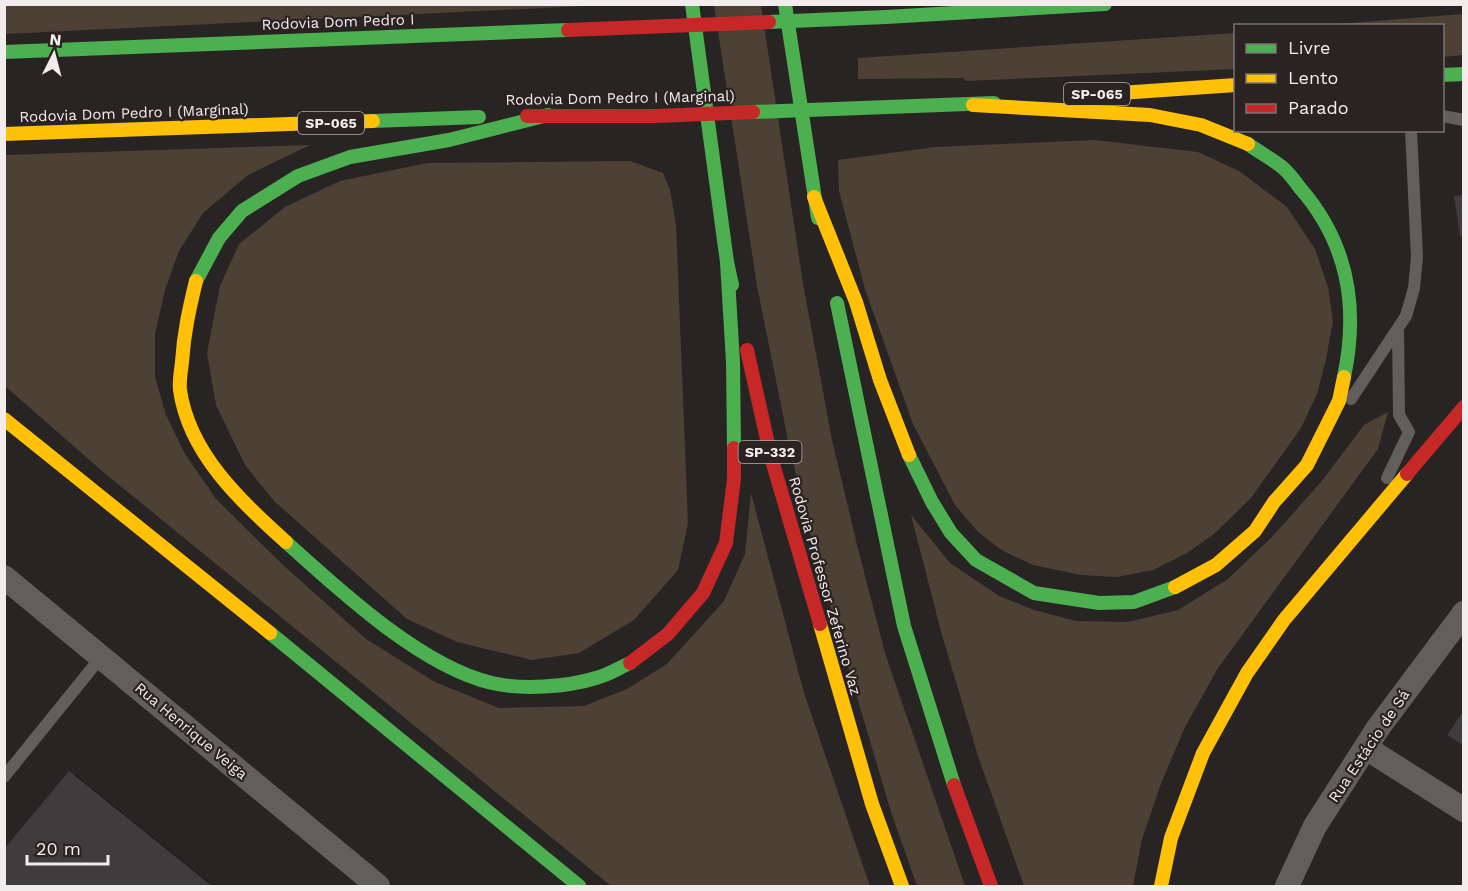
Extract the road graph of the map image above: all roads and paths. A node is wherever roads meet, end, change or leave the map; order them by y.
1 (692, 4) edge
2 (785, 4) edge
3 (1105, 4) edge
4 (4, 52) edge
5 (1464, 74) edge
6 (1444, 75) edge
7 (1234, 85) edge
8 (1174, 88) junction
9 (1225, 99) dead end
10 (966, 105) junction
11 (548, 115) junction
12 (1444, 116) edge
13 (1464, 120) edge
14 (1411, 132) edge
15 (4, 134) edge
16 (814, 197) junction
17 (727, 262) junction
18 (1398, 331) junction
19 (1464, 407) edge
20 (4, 420) edge
21 (1307, 465) junction
22 (1365, 523) junction
23 (4, 576) edge
24 (1464, 613) edge
25 (101, 657) junction
26 (1366, 748) junction
27 (4, 777) edge
28 (1464, 810) edge
29 (378, 886) edge
30 (579, 886) edge
31 (902, 886) edge
32 (991, 886) edge
33 (1161, 886) edge
34 (1287, 886) edge

1 - 17 highway, Rodovia Professor Zeferino Vaz / SP-332
2 - 16 highway
3 - 4 highway, Rodovia Dom Pedro I
5 - 6 highway
7 - 8 highway, Rodovia Dom Pedro I (Marginal) / SP-065
8 - 9 lane
8 - 10 highway, Rodovia Dom Pedro I (Marginal) / SP-065
10 - 11 highway, Rodovia Dom Pedro I (Marginal) / SP-065
10 - 21 highway
11 - 15 highway, Rodovia Dom Pedro I (Marginal) / SP-065
11 - 17 highway
12 - 13 lane
14 - 18 lane
16 - 21 highway
16 - 32 highway
17 - 31 highway, Rodovia Professor Zeferino Vaz / SP-332
18 - 21 lane
18 - 22 lane
19 - 22 highway
20 - 30 highway
22 - 33 highway
23 - 25 street, Rua Henrique Veiga
24 - 26 street, Rua Estácio de Sá
25 - 27 lane
25 - 29 street, Rua Henrique Veiga
26 - 28 street
26 - 34 street, Rua Estácio de Sá

